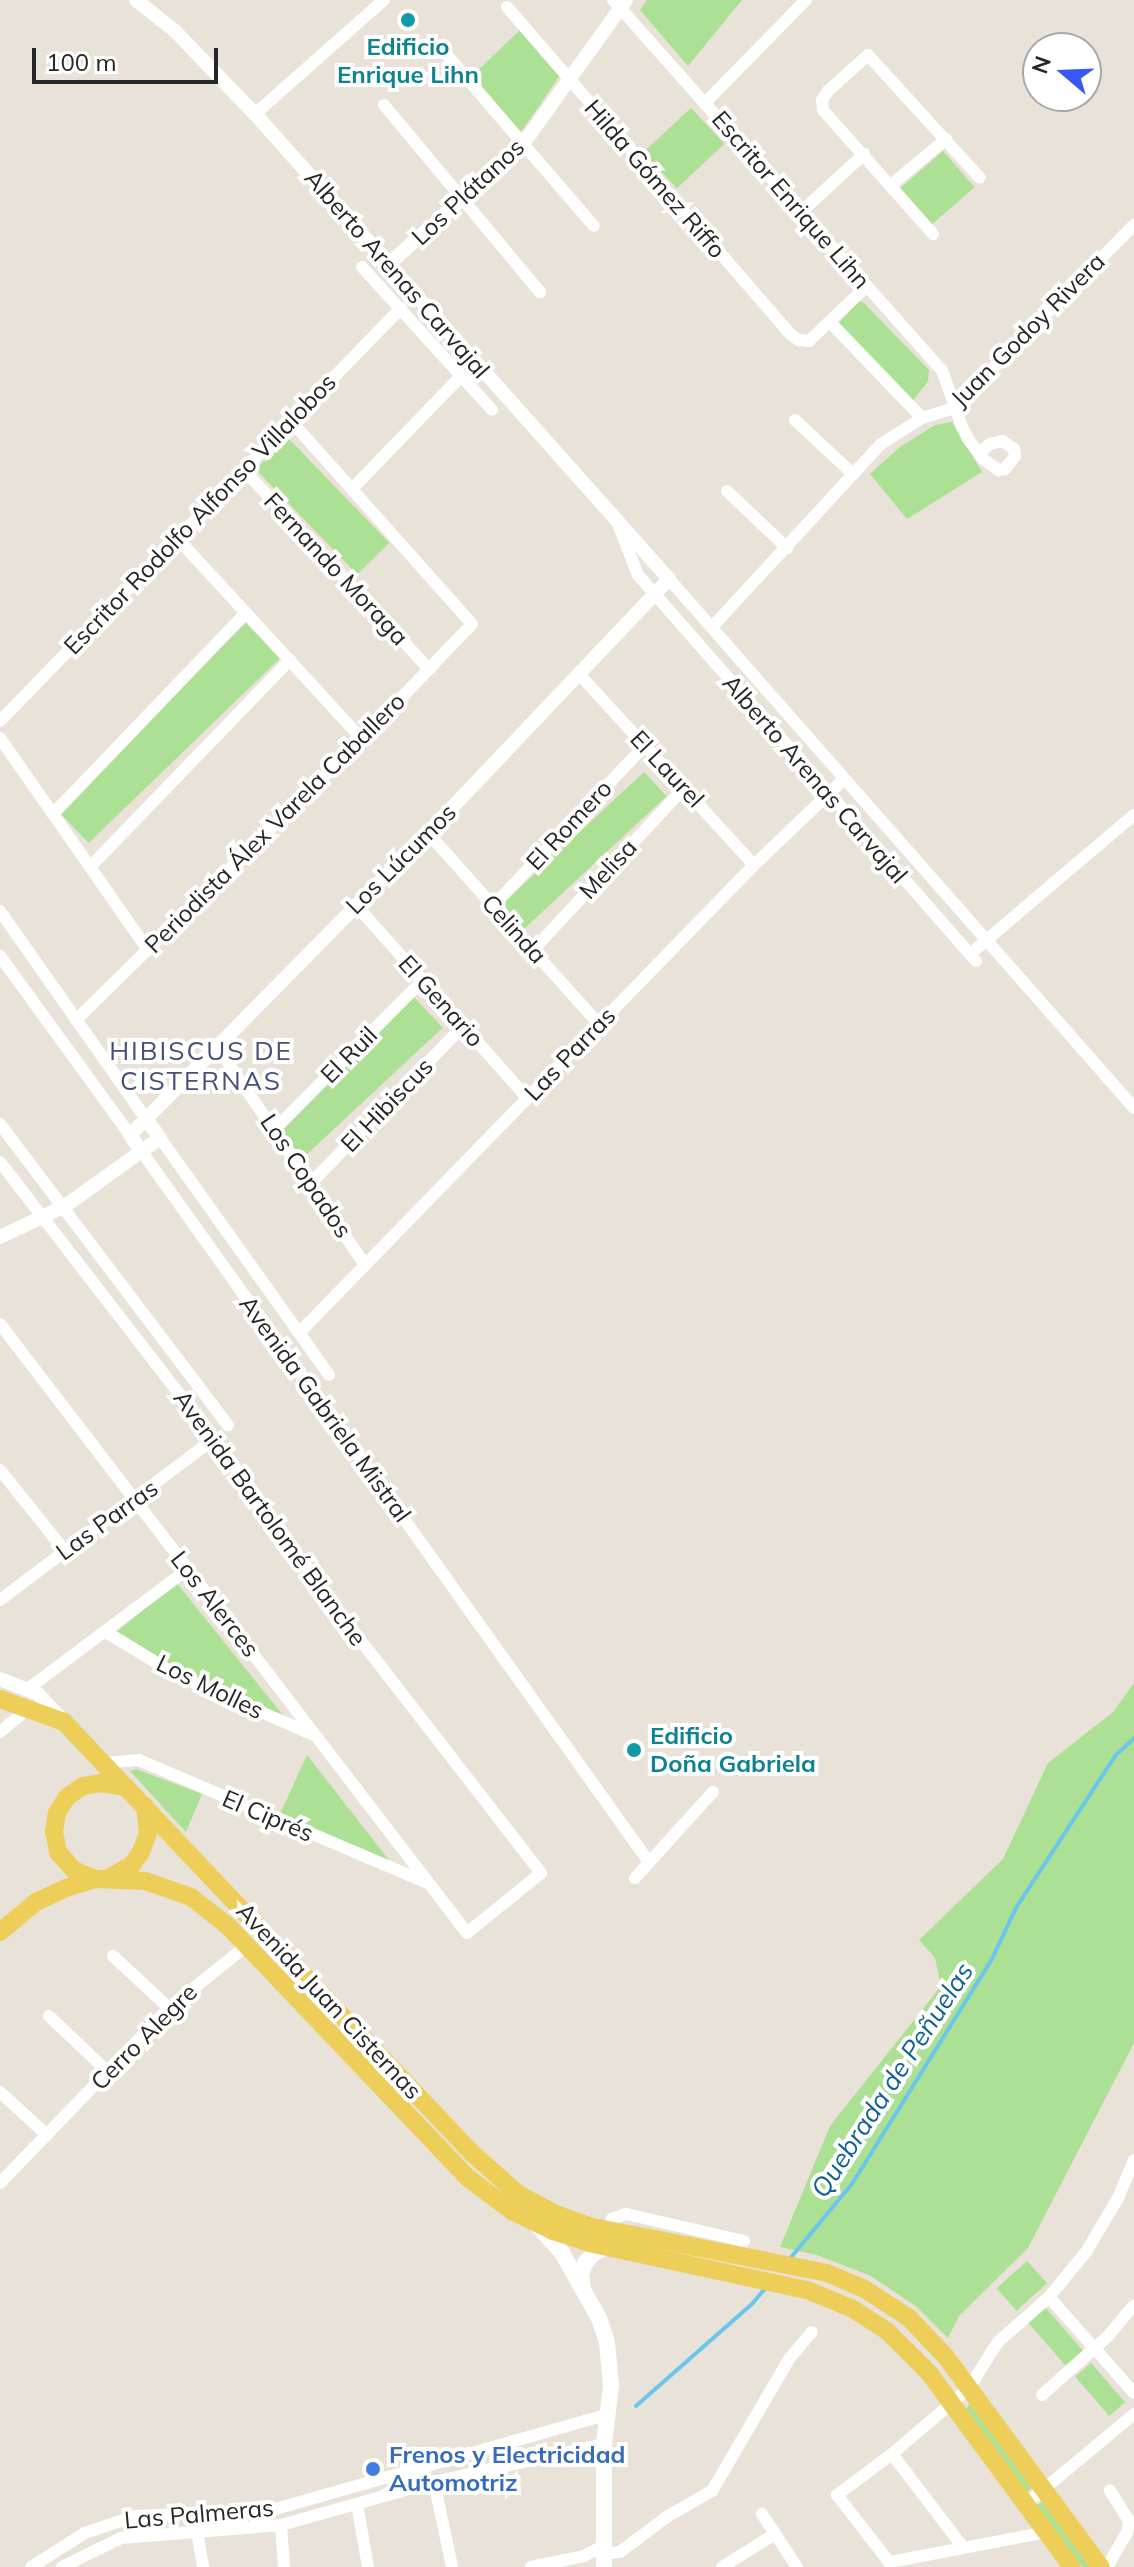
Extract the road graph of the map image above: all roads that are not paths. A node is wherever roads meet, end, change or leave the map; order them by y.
1 (136, 0) edge
2 (154, 0) edge
3 (384, 0) edge
4 (806, 0) edge
5 (620, 3) edge
6 (507, 7) dead end
7 (175, 31) junction
8 (445, 53) dead end
9 (569, 79) junction
10 (705, 103) junction
11 (384, 105) dead end
12 (255, 114) junction
13 (946, 139) junction
14 (523, 144) junction
15 (864, 154) junction
16 (980, 178) dead end
17 (891, 185) junction
18 (464, 199) junction
19 (801, 212) junction
20 (1134, 225) edge
21 (594, 226) dead end
22 (933, 234) dead end
23 (390, 263) junction
24 (362, 267) dead end
25 (867, 286) junction
26 (540, 292) dead end
27 (401, 308) junction
28 (830, 322) junction
29 (460, 377) junction
30 (954, 408) junction
31 (492, 410) dead end
32 (922, 418) junction
33 (795, 420) dead end
34 (291, 421) junction
35 (979, 453) dead end
36 (244, 470) junction
37 (853, 474) junction
38 (352, 489) junction
39 (727, 491) dead end
40 (616, 520) junction
41 (177, 538) junction
42 (787, 548) junction
43 (669, 579) junction
44 (654, 594) junction
45 (246, 613) junction
46 (713, 626) junction
47 (290, 660) junction
48 (429, 669) junction
49 (579, 674) junction
50 (0, 721) edge
51 (0, 738) edge
52 (362, 739) junction
53 (645, 745) junction
54 (844, 779) junction
55 (684, 788) junction
56 (828, 793) junction
57 (53, 814) junction
58 (1134, 815) edge
59 (428, 833) junction
60 (754, 865) junction
61 (90, 867) junction
62 (355, 904) junction
63 (493, 906) junction
64 (0, 911) edge
65 (986, 939) junction
66 (148, 950) junction
67 (533, 950) junction
68 (0, 956) edge
69 (422, 981) junction
70 (76, 1020) junction
71 (599, 1024) junction
72 (463, 1026) junction
73 (218, 1048) junction
74 (527, 1098) junction
75 (1134, 1108) edge
76 (147, 1120) junction
77 (0, 1124) edge
78 (275, 1129) junction
79 (130, 1135) junction
80 (160, 1138) junction
81 (142, 1152) junction
82 (0, 1162) edge
83 (311, 1183) junction
84 (65, 1206) junction
85 (44, 1218) junction
86 (0, 1237) edge
87 (365, 1265) junction
88 (0, 1324) edge
89 (300, 1332) junction
90 (329, 1375) dead end
91 (228, 1425) dead end
92 (214, 1439) junction
93 (0, 1470) edge
94 (136, 1500) junction
95 (64, 1550) junction
96 (188, 1569) junction
97 (0, 1600) edge
98 (106, 1632) junction
99 (0, 1679) edge
100 (29, 1688) junction
101 (0, 1699) edge
102 (29, 1708) junction
103 (64, 1722) junction
104 (0, 1732) edge
105 (317, 1736) junction
106 (103, 1763) junction
107 (126, 1787) junction
108 (713, 1792) dead end
109 (145, 1806) junction
110 (649, 1862) junction
111 (541, 1873) joint
112 (103, 1878) junction
113 (635, 1878) dead end
114 (430, 1884) junction
115 (0, 1932) edge
116 (246, 1946) junction
117 (113, 1956) dead end
118 (169, 2008) junction
119 (49, 2016) dead end
120 (108, 2072) junction
121 (0, 2092) edge
122 (47, 2135) junction
123 (1134, 2160) edge
124 (0, 2183) edge
125 (535, 2224) junction
126 (615, 2239) junction
127 (744, 2241) dead end
128 (585, 2294) junction
129 (1049, 2297) junction
130 (1134, 2305) edge
131 (812, 2332) dead end
132 (1095, 2348) junction
133 (969, 2388) junction
134 (1134, 2393) edge
135 (1042, 2395) dead end
136 (953, 2404) junction
137 (1134, 2414) edge
138 (606, 2415) junction
139 (604, 2444) junction
140 (892, 2454) junction
141 (434, 2482) junction
142 (1043, 2488) junction
143 (1110, 2490) dead end
144 (357, 2504) junction
145 (1026, 2504) junction
146 (762, 2514) dead end
147 (281, 2525) junction
148 (197, 2532) junction
149 (1047, 2532) junction
150 (775, 2534) junction
151 (962, 2546) junction
152 (605, 2555) edge
153 (31, 2567) edge
154 (62, 2567) edge
155 (203, 2567) edge
156 (284, 2567) edge
157 (368, 2567) edge
158 (452, 2567) edge
159 (531, 2567) edge
160 (722, 2567) edge
161 (797, 2567) edge
162 (1072, 2567) edge
163 (1104, 2567) edge

1 - 7 street, Alberto Arenas Carvajal
2 - 7 street, Alberto Arenas Carvajal
3 - 12 street
4 - 10 street
5 - 9 street, Los Plátanos
5 - 10 street, Escritor Enrique Lihn
6 - 9 street, Hilda Gómez Riffo
7 - 12 street, Alberto Arenas Carvajal
8 - 14 street
9 - 14 street, Los Plátanos
9 - 28 street, Hilda Gómez Riffo
10 - 19 street, Escritor Enrique Lihn
11 - 18 street
12 - 23 street, Alberto Arenas Carvajal
13 - 15 street
13 - 16 street
13 - 17 street
14 - 18 street, Los Plátanos
14 - 21 street
15 - 17 street
15 - 19 street
17 - 22 street
18 - 23 street, Los Plátanos
18 - 26 street
19 - 25 street, Escritor Enrique Lihn
20 - 30 street, Juan Godoy Rivera
23 - 40 street, Alberto Arenas Carvajal
24 - 27 street, Alberto Arenas Carvajal
25 - 28 street
25 - 30 street, Escritor Enrique Lihn
27 - 29 street, Alberto Arenas Carvajal
27 - 34 street, Escritor Rodolfo Alfonso Villalobos
28 - 32 street
29 - 31 street, Alberto Arenas Carvajal
29 - 38 street
30 - 32 street, Juan Godoy Rivera
30 - 35 street, Escritor Enrique Lihn
32 - 37 street, Juan Godoy Rivera
33 - 37 street
34 - 36 street, Escritor Rodolfo Alfonso Villalobos
34 - 38 street
36 - 41 street, Escritor Rodolfo Alfonso Villalobos
36 - 48 street, Fernando Moraga
37 - 42 street, Juan Godoy Rivera
38 - 48 street, Periodista Álex Varela Caballero
39 - 42 street
40 - 43 street, Alberto Arenas Carvajal
40 - 44 street, Alberto Arenas Carvajal
41 - 45 street
41 - 50 street, Escritor Rodolfo Alfonso Villalobos
42 - 46 street, Juan Godoy Rivera
43 - 44 street, Los Lúcumos
43 - 46 street, Alberto Arenas Carvajal
44 - 49 street, Los Lúcumos
44 - 56 street, Alberto Arenas Carvajal
45 - 47 street
45 - 57 street
46 - 54 street, Alberto Arenas Carvajal
47 - 52 street
47 - 61 street
48 - 52 street, Periodista Álex Varela Caballero
49 - 53 street, El Laurel
49 - 59 street, Los Lúcumos
51 - 57 street
52 - 66 street, Periodista Álex Varela Caballero
53 - 55 street, El Laurel
53 - 63 street, El Romero
54 - 56 street, Las Parras
54 - 65 street, Alberto Arenas Carvajal
55 - 60 street, El Laurel
55 - 67 street, Melisa
56 - 60 street, Las Parras
56 - 65 street, Alberto Arenas Carvajal
57 - 61 street
58 - 65 street
59 - 62 street, Los Lúcumos
59 - 63 street, Celinda
60 - 71 street, Las Parras
61 - 66 street
62 - 69 street, El Genario
62 - 73 street, Los Lúcumos
63 - 67 street, Celinda
64 - 70 street, Avenida Gabriela Mistral
65 - 75 street, Alberto Arenas Carvajal
66 - 70 street, Periodista Álex Varela Caballero
67 - 71 street, Celinda
68 - 79 street, Avenida Gabriela Mistral
69 - 72 street, El Genario
69 - 78 street, El Ruil
70 - 76 street, Avenida Gabriela Mistral
71 - 74 street, Las Parras
72 - 74 street, El Genario
72 - 83 street, El Hibiscus
73 - 76 street, Los Lúcumos
73 - 78 street, Los Copados
74 - 87 street, Las Parras
76 - 79 street, Los Lúcumos
76 - 80 street, Avenida Gabriela Mistral
77 - 84 street, Avenida Bartolomé Blanche
78 - 83 street, Los Copados
79 - 81 street, Avenida Gabriela Mistral
80 - 81 street
80 - 89 street, Avenida Gabriela Mistral
81 - 84 street
81 - 110 street, Avenida Gabriela Mistral
82 - 85 street, Avenida Bartolomé Blanche
83 - 87 street, Los Copados
84 - 85 street
84 - 91 street, Avenida Bartolomé Blanche
85 - 86 street
85 - 92 street, Avenida Bartolomé Blanche
87 - 89 street, Las Parras
88 - 94 street, Los Alerces
89 - 90 street, Avenida Gabriela Mistral
92 - 94 street, Las Parras
92 - 111 street, Avenida Bartolomé Blanche
93 - 95 street
94 - 95 street, Las Parras
94 - 96 street, Los Alerces
95 - 97 street, Las Parras
96 - 98 street
96 - 105 street, Los Alerces
98 - 100 street
98 - 105 street, Los Molles
99 - 100 street, Avenida Juan Cisternas
100 - 103 street, Avenida Juan Cisternas
101 - 102 main road, Avenida Juan Cisternas
102 - 103 main road, Avenida Juan Cisternas
102 - 104 street
103 - 106 main road, Avenida Juan Cisternas
105 - 114 street, Los Alerces
106 - 107 main road, Avenida Juan Cisternas
106 - 114 street, El Ciprés
107 - 109 main road, Avenida Juan Cisternas
107 - 112 main road
108 - 110 street
109 - 112 main road
109 - 126 main road, Avenida Juan Cisternas
110 - 113 street
111 - 114 street, Los Alerces
112 - 115 main road
112 - 116 main road, Avenida Juan Cisternas
116 - 118 street, Cerro Alegre
116 - 125 main road, Avenida Juan Cisternas
117 - 118 street
118 - 120 street, Cerro Alegre
119 - 120 street
120 - 122 street, Cerro Alegre
121 - 122 street
122 - 124 street, Cerro Alegre
123 - 129 street
125 - 126 main road, Avenida Juan Cisternas
125 - 128 main road, Avenida Juan Cisternas
126 - 127 street
126 - 128 main road
126 - 133 main road
126 - 136 main road
128 - 138 main road, Avenida Juan Cisternas
129 - 132 street
129 - 133 street
130 - 132 street
131 - 152 street
132 - 134 street
132 - 135 street
133 - 136 street
133 - 142 main road
136 - 140 street
136 - 145 main road
137 - 142 street
138 - 139 main road, Avenida Juan Cisternas
138 - 153 street, Las Palmeras
139 - 141 street, Las Palmeras
139 - 152 main road, Avenida Juan Cisternas
140 - 151 street
140 - 151 street
141 - 144 street, Las Palmeras
141 - 158 street
142 - 145 street
142 - 163 main road
143 - 163 street
144 - 147 street, Las Palmeras
144 - 157 street
145 - 149 main road
146 - 150 street
147 - 148 street, Las Palmeras
147 - 156 street
148 - 154 street, Las Palmeras
148 - 155 street
149 - 151 street
149 - 162 main road
150 - 160 street
150 - 161 street
152 - 159 street

